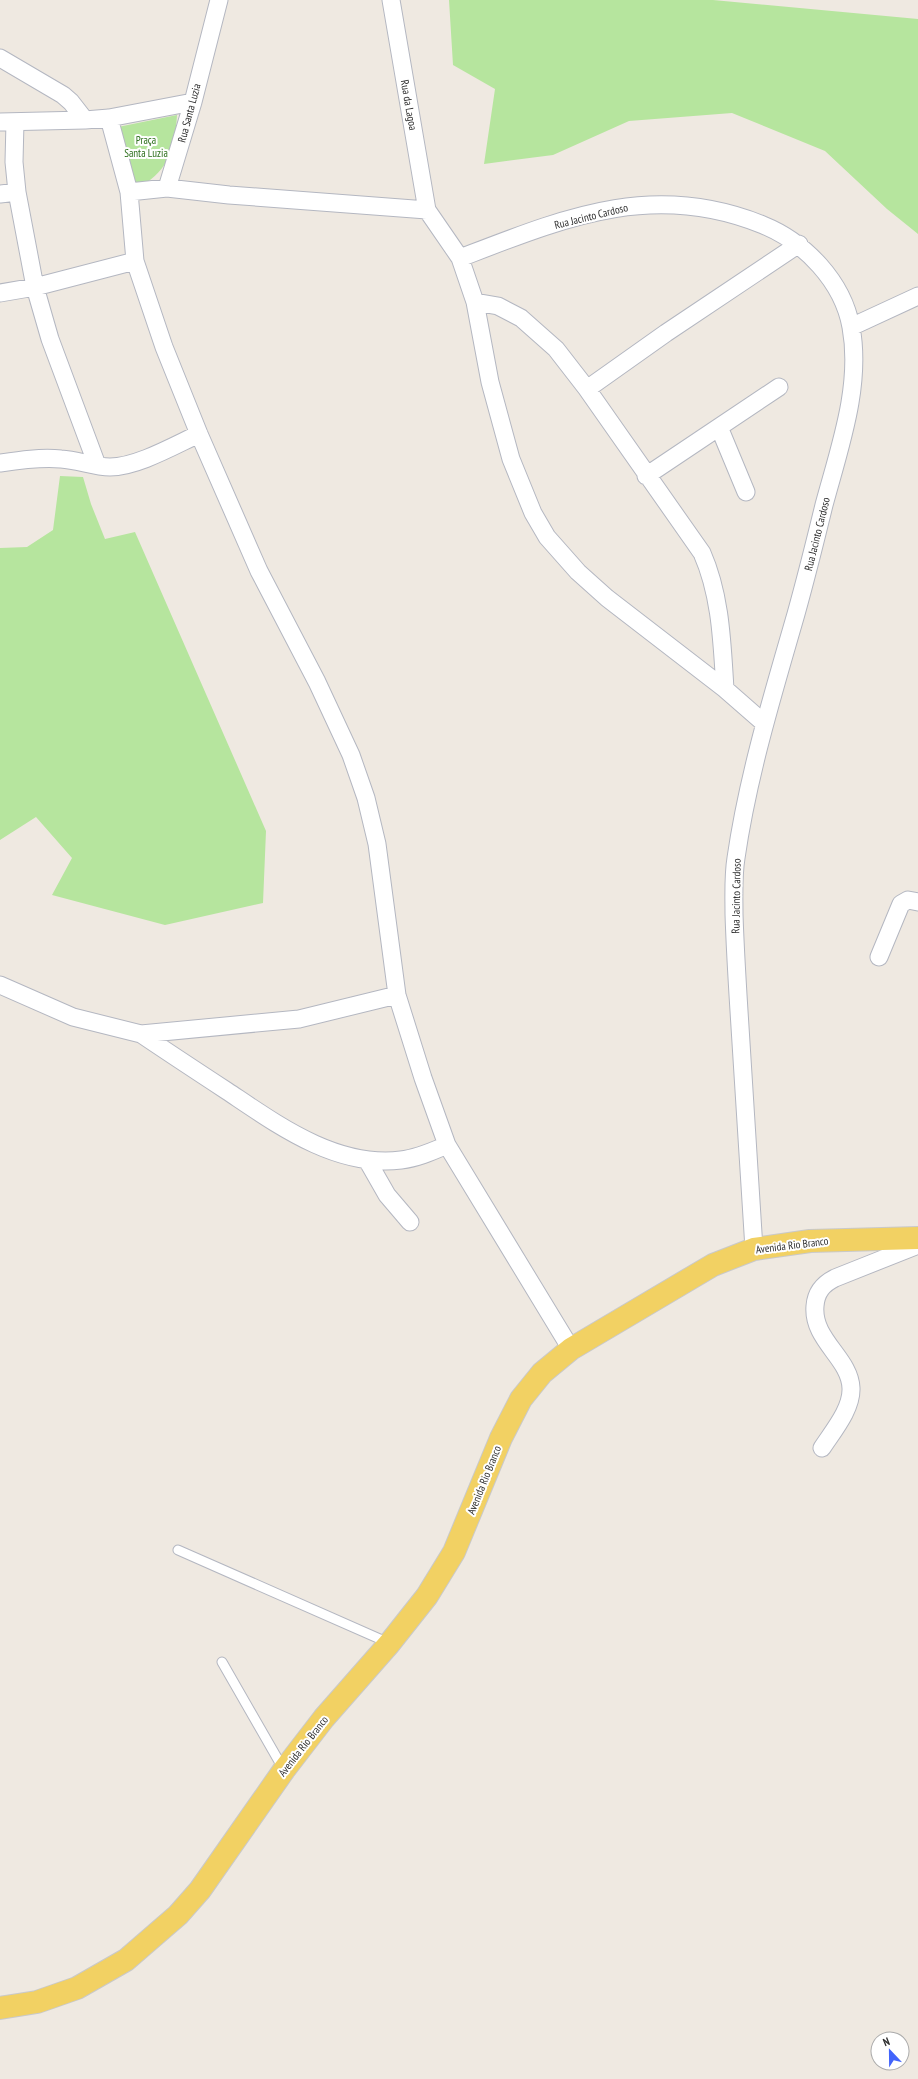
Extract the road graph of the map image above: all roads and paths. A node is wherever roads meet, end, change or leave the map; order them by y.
1 (219, 0) edge
2 (391, 0) edge
3 (0, 58) edge
4 (193, 102) junction
5 (109, 118) junction
6 (86, 120) junction
7 (8, 122) edge
8 (167, 188) junction
9 (17, 192) junction
10 (129, 192) junction
11 (0, 194) edge
12 (427, 210) junction
13 (799, 244) junction
14 (460, 258) junction
15 (135, 261) junction
16 (35, 287) junction
17 (0, 293) edge
18 (918, 296) edge
19 (475, 302) junction
20 (851, 327) junction
21 (779, 387) dead end
22 (587, 389) junction
23 (719, 427) junction
24 (199, 434) junction
25 (0, 463) edge
26 (97, 465) junction
27 (646, 476) junction
28 (746, 492) dead end
29 (725, 689) junction
30 (764, 723) junction
31 (918, 902) edge
32 (879, 957) dead end
33 (0, 985) edge
34 (397, 995) junction
35 (140, 1034) junction
36 (448, 1145) junction
37 (367, 1160) junction
38 (410, 1222) dead end
39 (918, 1238) edge
40 (918, 1245) edge
41 (754, 1249) junction
42 (571, 1350) junction
43 (822, 1448) dead end
44 (178, 1550) dead end
45 (389, 1644) junction
46 (222, 1662) dead end
47 (284, 1770) junction
48 (0, 2008) edge

1 - 4 street, Rua Santa Luzia
2 - 12 street, Rua da Lagoa
3 - 6 street
4 - 5 street
4 - 8 street, Rua Santa Luzia
5 - 6 street
5 - 10 street
6 - 7 street
7 - 9 street
8 - 10 street
8 - 12 street
9 - 11 street
9 - 16 street
10 - 15 street
12 - 14 street
13 - 14 street, Rua Jacinto Cardoso
13 - 20 street, Rua Jacinto Cardoso
13 - 22 street
14 - 19 street
15 - 16 street
15 - 24 street
16 - 17 street
16 - 26 street
18 - 20 street
19 - 22 street
19 - 29 street
20 - 30 street, Rua Jacinto Cardoso
21 - 23 street
22 - 27 street
23 - 27 street
23 - 28 street
24 - 26 street
24 - 34 street
25 - 26 street
27 - 29 street
29 - 30 street
30 - 41 street, Rua Jacinto Cardoso
31 - 32 street
33 - 35 street
34 - 35 street
34 - 36 street
35 - 37 street
36 - 37 street
36 - 42 street
37 - 38 street
39 - 41 main road, Avenida Rio Branco
40 - 43 street
41 - 42 main road, Avenida Rio Branco
42 - 45 main road, Avenida Rio Branco
44 - 45 lane
45 - 47 main road, Avenida Rio Branco
46 - 47 lane
47 - 48 main road, Avenida Rio Branco

